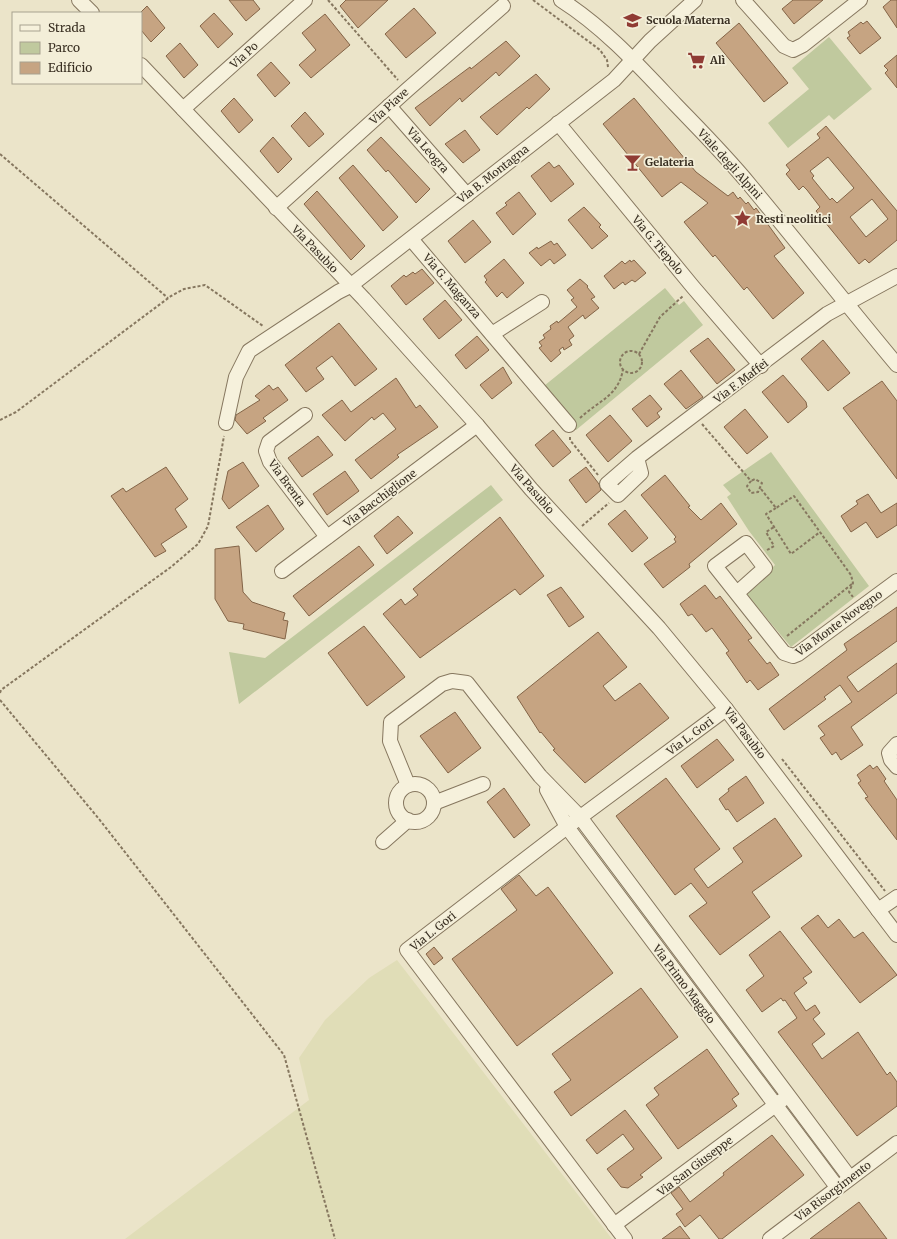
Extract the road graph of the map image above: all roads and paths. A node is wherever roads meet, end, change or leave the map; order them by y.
1 (80, 0) edge
2 (305, 0) edge
3 (328, 0) edge
4 (533, 0) edge
5 (562, 0) edge
6 (695, 0) edge
7 (743, 0) edge
8 (860, 0) edge
9 (503, 6) dead end
10 (91, 12) edge
11 (633, 59) junction
12 (142, 66) edge
13 (614, 80) junction
14 (407, 90) junction
15 (389, 106) junction
16 (183, 109) junction
17 (558, 123) junction
18 (0, 154) edge
19 (467, 195) junction
20 (276, 208) junction
21 (411, 239) junction
22 (897, 276) edge
23 (350, 286) junction
24 (694, 287) junction
25 (168, 298) junction
26 (542, 302) dead end
27 (845, 303) junction
28 (492, 334) junction
29 (271, 336) junction
30 (639, 354) junction
31 (897, 364) edge
32 (761, 366) junction
33 (623, 368) junction
34 (305, 415) dead end
35 (695, 415) junction
36 (0, 420) edge
37 (226, 423) joint
38 (477, 425) junction
39 (569, 425) junction
40 (637, 458) junction
41 (751, 481) junction
42 (607, 484) junction
43 (760, 489) junction
44 (618, 495) junction
45 (776, 508) junction
46 (581, 527) dead end
47 (774, 527) junction
48 (820, 532) junction
49 (328, 537) junction
50 (757, 558) junction
51 (282, 571) dead end
52 (897, 581) edge
53 (736, 593) junction
54 (776, 644) junction
55 (0, 692) edge
56 (0, 700) edge
57 (726, 709) junction
58 (897, 744) edge
59 (897, 767) edge
60 (540, 776) junction
61 (483, 784) dead end
62 (408, 785) junction
63 (434, 803) junction
64 (580, 817) junction
65 (408, 820) junction
66 (567, 827) junction
67 (383, 842) dead end
68 (897, 897) edge
69 (878, 910) junction
70 (665, 930) junction
71 (897, 935) edge
72 (652, 940) junction
73 (788, 1096) junction
74 (774, 1106) junction
75 (897, 1143) edge
76 (850, 1178) junction
77 (837, 1187) junction
78 (614, 1225) junction
79 (335, 1239) edge
80 (625, 1239) edge
81 (770, 1239) edge

1 - 10 street
2 - 16 street, Via Po
3 - 14 path
4 - 13 path
5 - 11 street, Viale degli Alpini
6 - 11 street, Via B. Montagna
7 - 8 street
9 - 14 street, Via Piave
11 - 13 street, Via B. Montagna
11 - 27 street, Viale degli Alpini
12 - 16 street, Via Pasubio
13 - 17 street, Via B. Montagna
14 - 15 street, Via Piave
15 - 19 street, Via Leogra
15 - 20 street, Via Piave
16 - 20 street, Via Pasubio
17 - 19 street, Via B. Montagna
17 - 24 street, Via G. Tiepolo
18 - 25 path
19 - 21 street, Via B. Montagna
20 - 23 street, Via Pasubio
21 - 23 street, Via B. Montagna
21 - 28 street, Via G. Maganza
22 - 27 street, Via F. Maffei
23 - 29 street, Via B. Montagna
23 - 38 street, Via Pasubio
24 - 30 path
24 - 32 street, Via G. Tiepolo
25 - 29 path
25 - 36 path
26 - 28 street
27 - 31 street, Viale degli Alpini
27 - 32 street, Via F. Maffei
28 - 39 street, Via G. Maganza
29 - 37 street, Via B. Montagna
30 - 33 path
30 - 33 path
32 - 35 street, Via F. Maffei
33 - 39 path
34 - 49 street, Via Brenta
35 - 40 street, Via F. Maffei
35 - 41 path
37 - 55 path
38 - 49 street, Via Bacchiglione
38 - 57 street, Via Pasubio
39 - 42 path
40 - 42 street, Via F. Maffei
40 - 44 street
41 - 43 path
41 - 43 path
42 - 44 street
43 - 45 path
44 - 46 path
45 - 47 path
45 - 48 path
47 - 48 path
47 - 50 path
48 - 54 path
49 - 51 street, Via Bacchiglione
50 - 53 street, Via Monte Novegno
50 - 53 street, Via Monte Novegno
52 - 54 street, Via Monte Novegno
53 - 54 street, Via Monte Novegno
56 - 79 path
57 - 64 street, Via L. Gori
57 - 69 street, Via Pasubio
58 - 59 street
60 - 62 street, Via Primo Maggio
60 - 64 street, Via Primo Maggio
60 - 66 street, Via Primo Maggio
61 - 63 street
62 - 63 street
62 - 65 street
63 - 65 street
64 - 66 street, Via L. Gori
64 - 70 street, Via Primo Maggio
65 - 67 street
66 - 72 street, Via Primo Maggio
66 - 78 street, Via L. Gori
68 - 69 street
69 - 71 street, Via Pasubio
70 - 72 street
70 - 73 street, Via Primo Maggio
72 - 74 street, Via Primo Maggio
73 - 74 street, Via San Giuseppe
73 - 76 street, Via Primo Maggio
74 - 77 street, Via Primo Maggio
74 - 78 street, Via San Giuseppe
75 - 76 street, Via Risorgimento
76 - 77 street, Via Risorgimento
77 - 81 street, Via Risorgimento
78 - 80 street, Via L. Gori

